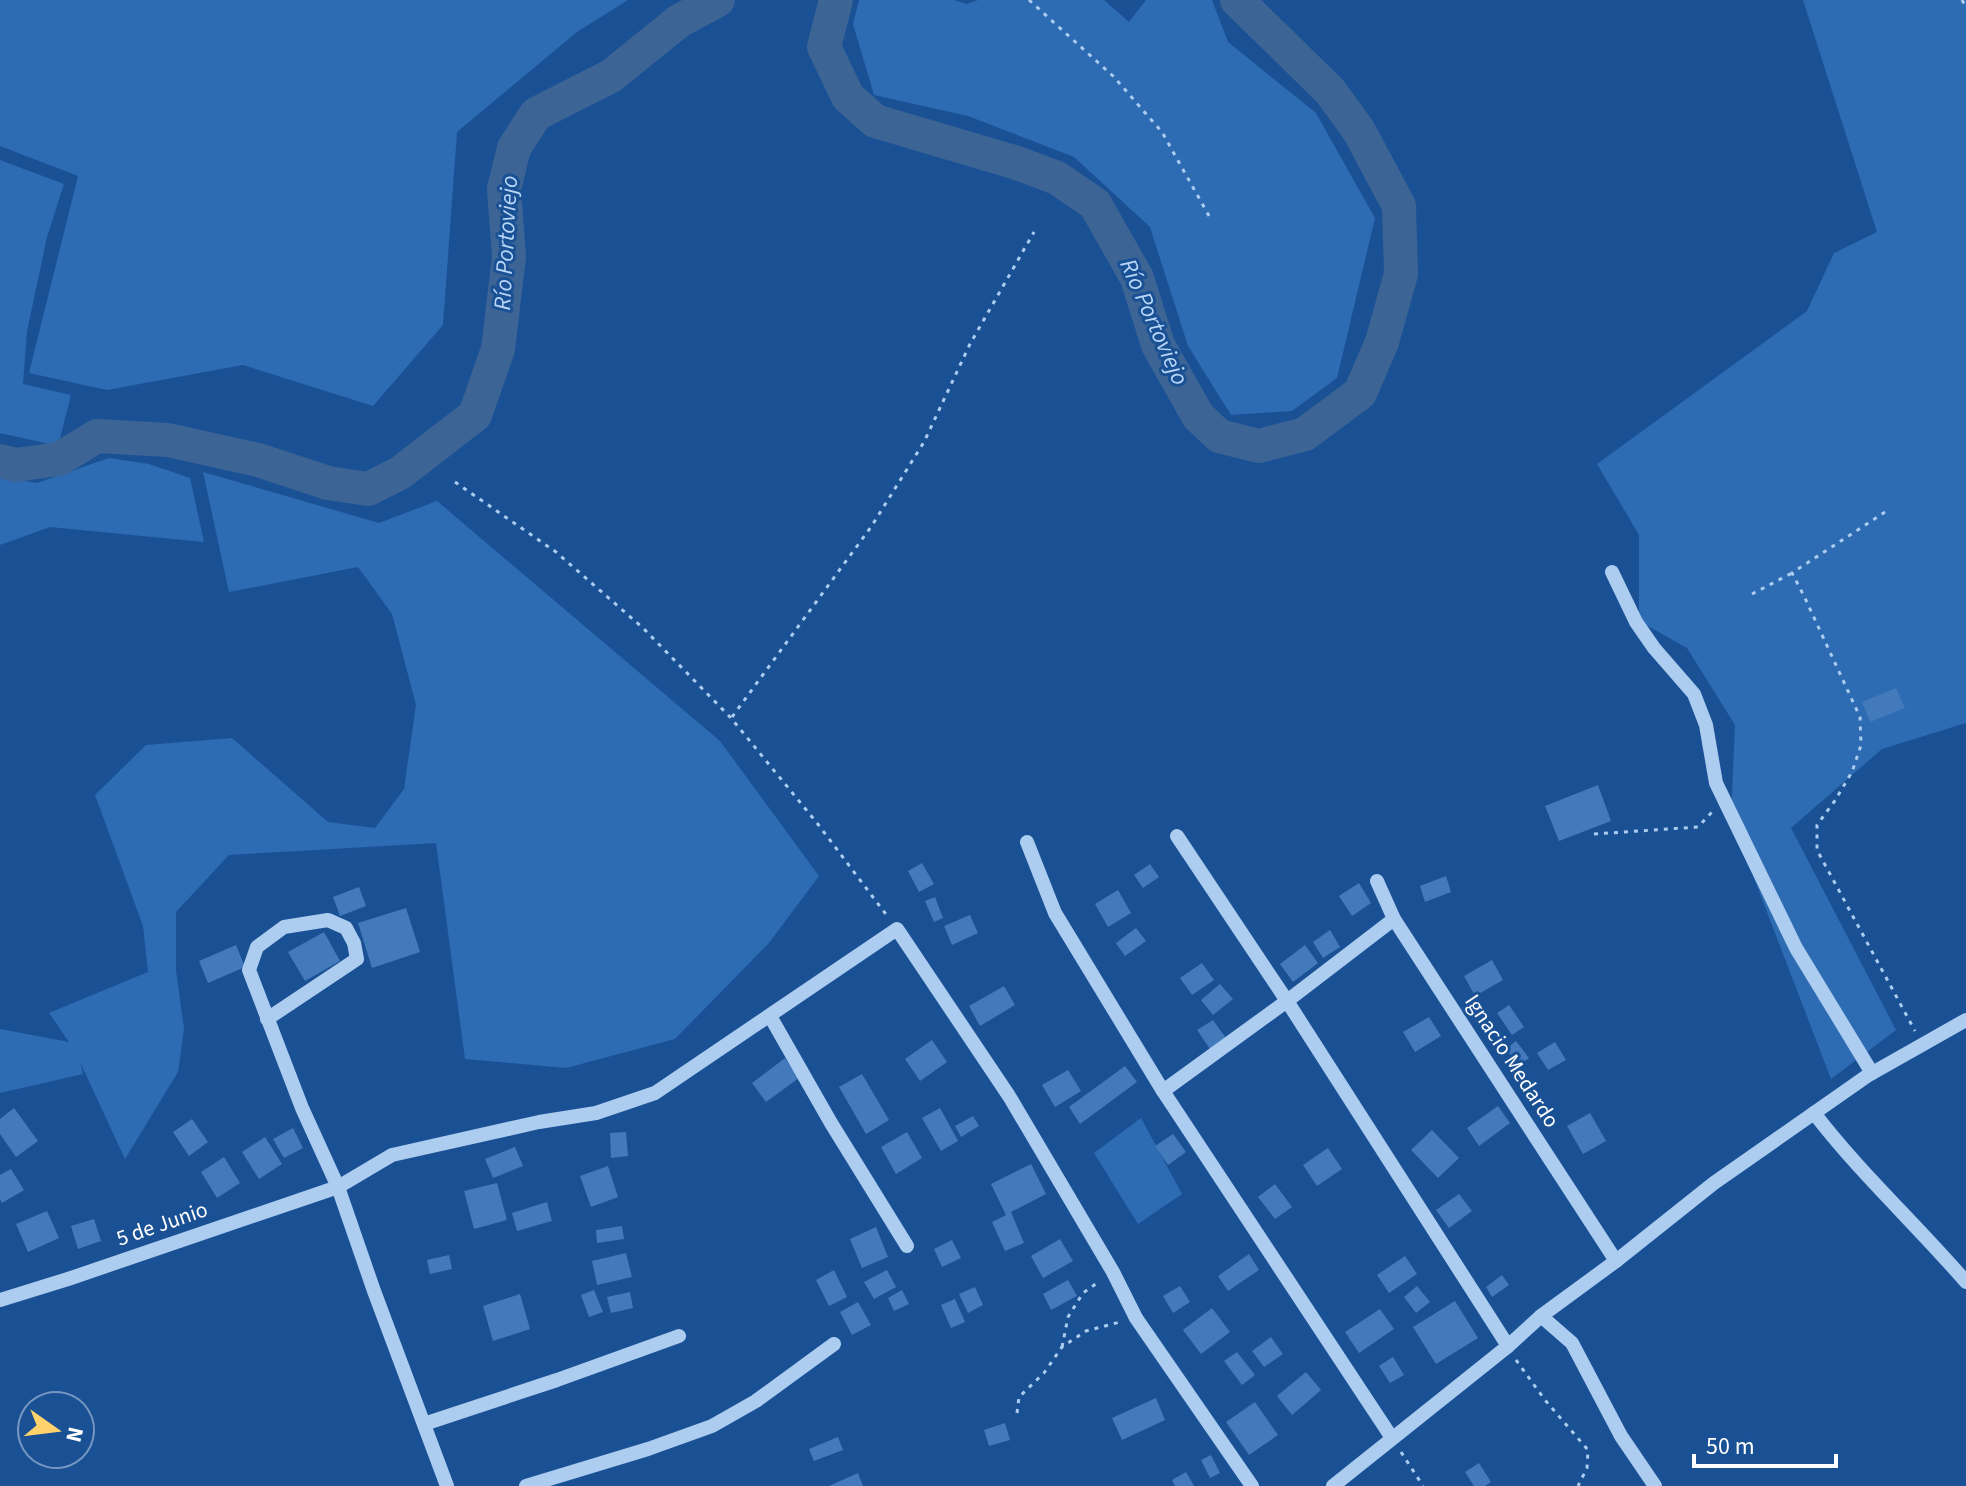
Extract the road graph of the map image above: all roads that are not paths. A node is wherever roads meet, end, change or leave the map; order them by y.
1 (1612, 572) dead end
2 (1177, 836) dead end
3 (1027, 842) dead end
4 (1377, 881) dead end
5 (1394, 919) junction
6 (1287, 1001) junction
7 (770, 1016) junction
8 (267, 1019) junction
9 (1966, 1020) edge
10 (1872, 1073) junction
11 (1163, 1091) junction
12 (1814, 1113) junction
13 (338, 1187) junction
14 (907, 1246) dead end
15 (1616, 1261) junction
16 (1966, 1282) edge
17 (0, 1300) edge
18 (1541, 1316) junction
19 (679, 1336) dead end
20 (834, 1344) dead end
21 (1507, 1346) junction
22 (424, 1424) junction
23 (1392, 1438) junction
24 (447, 1486) edge
25 (526, 1486) edge
26 (1252, 1486) edge
27 (1333, 1486) edge
28 (1655, 1486) edge

1 - 10 street
2 - 6 street
3 - 11 street
4 - 5 street, Ignacio Medardo
5 - 6 street
5 - 15 street, Ignacio Medardo
6 - 11 street
6 - 21 street
7 - 13 street, 5 de Junio
7 - 14 street
7 - 26 street, 5 de Junio
8 - 8 street
8 - 13 street
9 - 10 street
10 - 12 street
11 - 23 street
12 - 15 street
12 - 16 street
13 - 17 street, 5 de Junio
13 - 22 street
15 - 18 street
18 - 21 street
18 - 28 street
19 - 22 street
20 - 25 street
21 - 23 street
22 - 24 street
23 - 27 street

